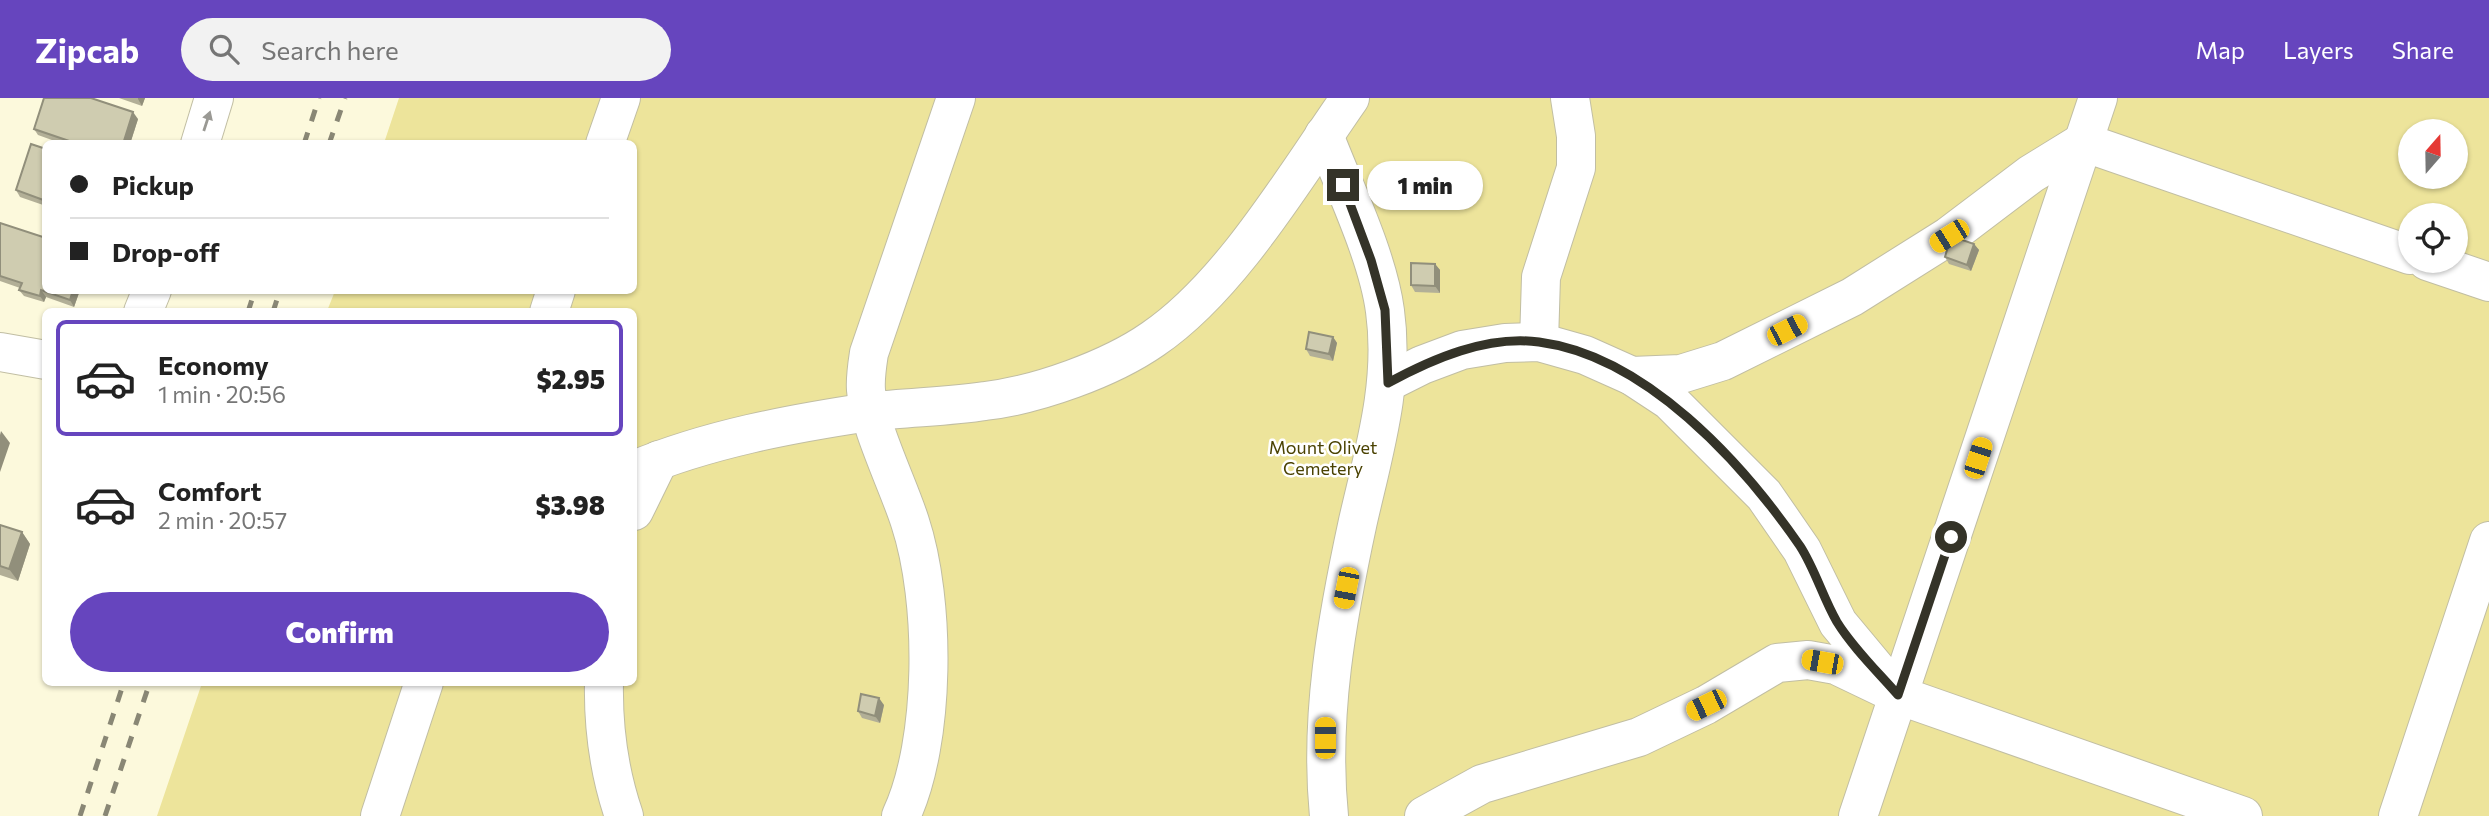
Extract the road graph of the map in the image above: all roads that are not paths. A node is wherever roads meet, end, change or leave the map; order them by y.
1 (214, 98) edge
2 (621, 98) edge
3 (956, 98) edge
4 (1350, 98) edge
5 (1570, 98) edge
6 (2098, 98) edge
7 (1324, 135) junction
8 (201, 140) edge
9 (606, 140) edge
10 (2083, 142) junction
11 (2398, 251) edge
12 (2462, 273) edge
13 (2489, 282) edge
14 (1539, 342) junction
15 (0, 352) edge
16 (42, 359) edge
17 (1632, 376) junction
18 (1388, 383) junction
19 (871, 412) junction
20 (646, 465) edge
21 (637, 500) edge
22 (2489, 541) edge
23 (423, 686) edge
24 (604, 686) edge
25 (1898, 695) junction
26 (380, 816) edge
27 (624, 816) edge
28 (901, 816) edge
29 (1329, 816) edge
30 (1424, 816) edge
31 (1857, 816) edge
32 (2243, 816) edge
33 (2398, 816) edge

8 -> 1 street
2 - 9 street
3 - 19 street
4 - 7 street
5 - 14 street
6 - 10 street
7 - 18 street
7 - 19 street
10 - 11 street
10 - 17 street
10 - 25 street
12 - 13 street
14 - 17 street
14 - 18 street
15 - 16 street
17 - 25 street
18 - 29 street
19 - 20 street
19 - 28 street
20 - 21 street
22 - 33 street
23 - 26 street
24 - 27 street
25 - 30 street
25 - 31 street
25 - 32 street

